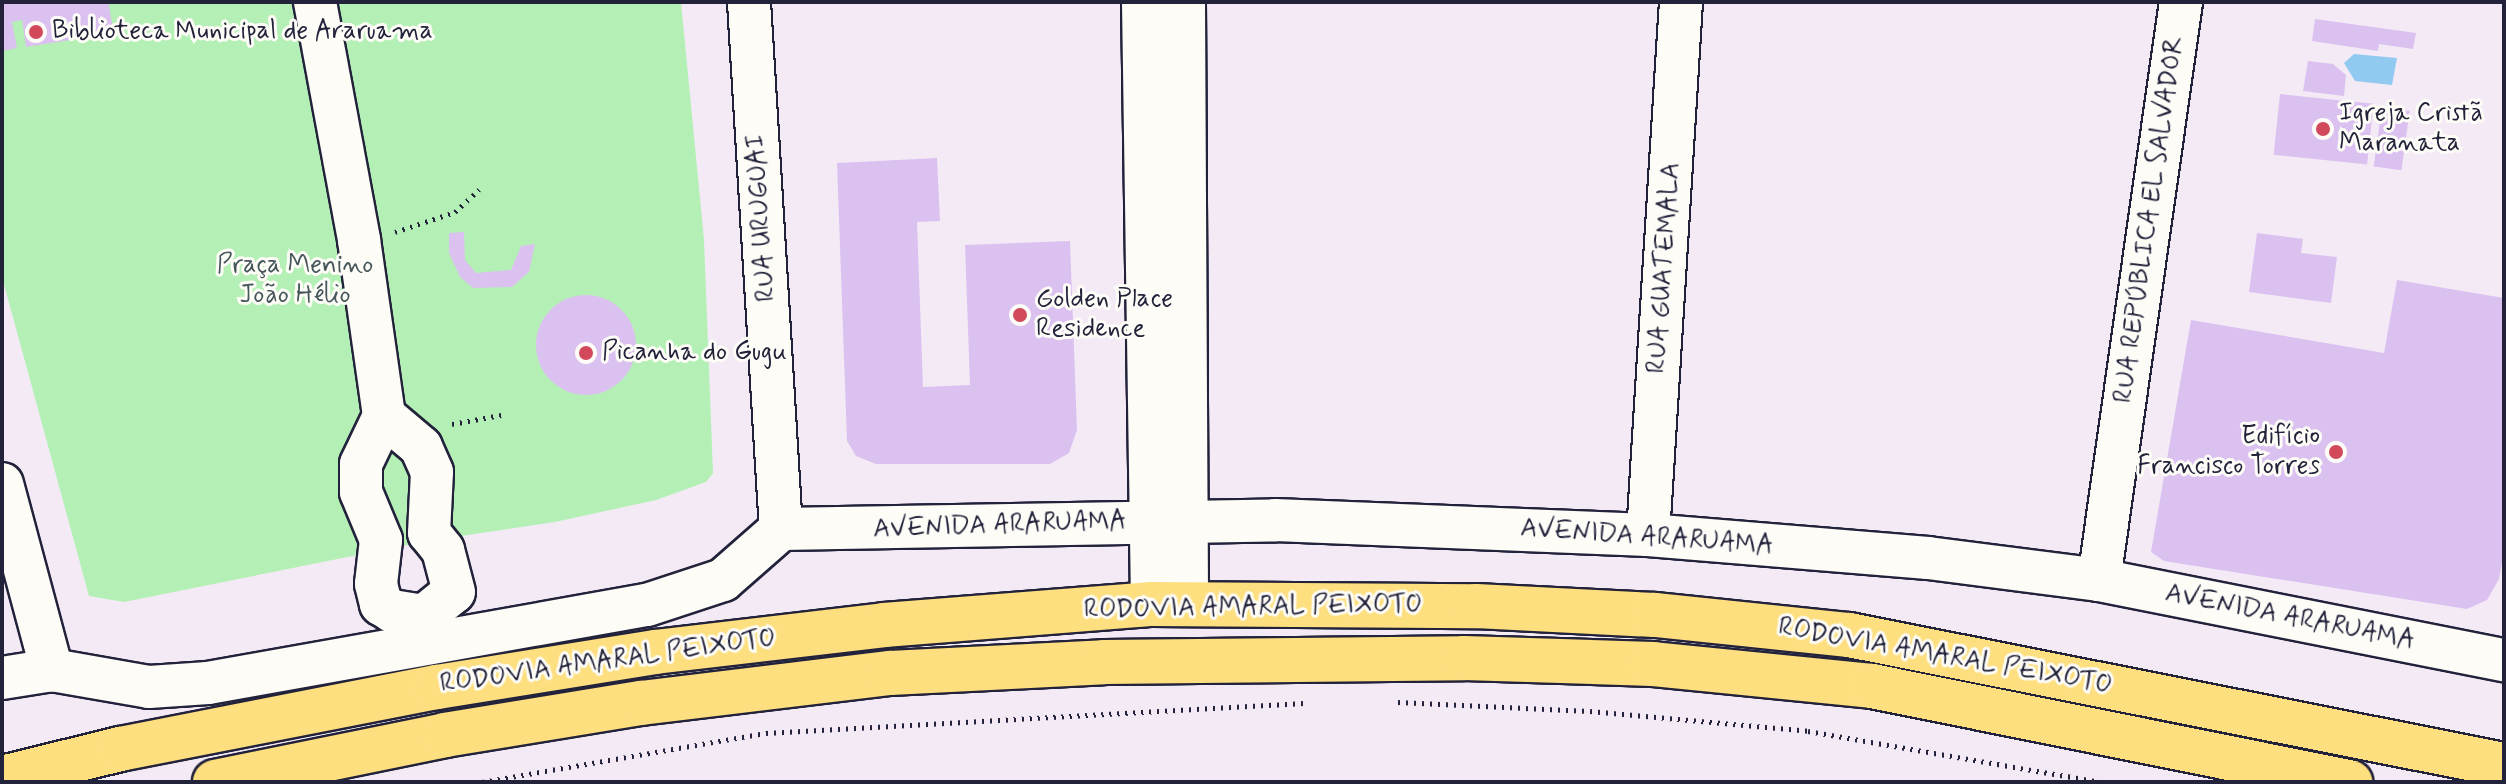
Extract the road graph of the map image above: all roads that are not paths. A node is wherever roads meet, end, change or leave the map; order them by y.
1 (315, 2) edge
2 (749, 2) edge
3 (1143, 2) edge
4 (1184, 2) edge
5 (1681, 2) edge
6 (2181, 2) edge
7 (1143, 80) junction
8 (1184, 80) junction
9 (1145, 250) junction
10 (1186, 252) junction
11 (384, 416) dead end
12 (2, 484) edge
13 (1168, 521) junction
14 (781, 529) junction
15 (1648, 535) junction
16 (2099, 580) junction
17 (1170, 611) junction
18 (1464, 658) junction
19 (2504, 660) edge
20 (52, 670) junction
21 (890, 673) junction
22 (2, 678) edge
23 (2504, 765) edge
24 (2, 778) edge
25 (215, 782) edge
26 (2350, 782) edge

1 - 11 street
2 - 14 street, RUA URUGUAI
3 - 7 street
4 - 8 street
5 - 15 street, RUA GUATEMALA
6 - 16 street, RUA REPÚBLICA EL SALVADOR
7 - 8 street
7 - 9 street
8 - 10 street
9 - 10 street
9 - 13 street
10 - 13 street
12 - 20 street
13 - 14 street, AVENIDA ARARUAMA
13 - 15 street, AVENIDA ARARUAMA
13 - 17 street
14 - 20 street
15 - 16 street, AVENIDA ARARUAMA
16 - 19 street, AVENIDA ARARUAMA
17 - 18 highway
17 - 21 highway
17 - 23 highway, RODOVIA AMARAL PEIXOTO
17 - 24 highway, RODOVIA AMARAL PEIXOTO
18 - 21 highway, RODOVIA AMARAL PEIXOTO
18 - 26 highway, RODOVIA AMARAL PEIXOTO
20 - 22 street
21 - 25 highway, RODOVIA AMARAL PEIXOTO

